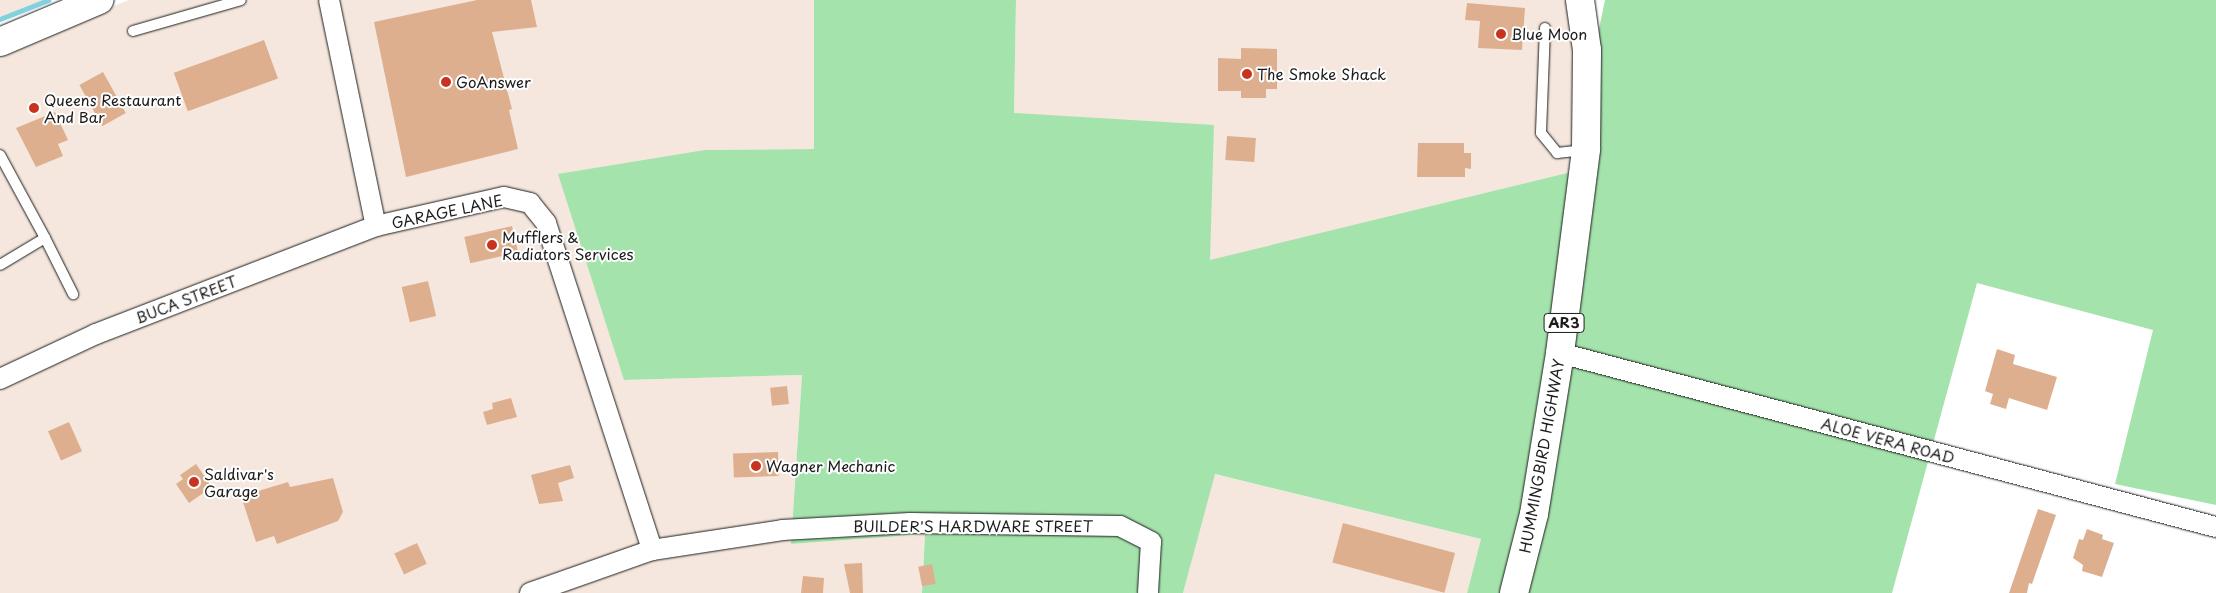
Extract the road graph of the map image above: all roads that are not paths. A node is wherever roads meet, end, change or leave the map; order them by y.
1 (99, 0) edge
2 (241, 0) edge
3 (330, 0) edge
4 (1580, 0) edge
5 (1595, 0) edge
6 (1545, 28) dead end
7 (133, 31) dead end
8 (0, 42) edge
9 (1586, 50) junction
10 (1586, 149) junction
11 (0, 155) edge
12 (376, 226) junction
13 (45, 238) junction
14 (0, 265) edge
15 (73, 294) dead end
16 (1560, 353) junction
17 (0, 379) edge
18 (2216, 527) edge
19 (652, 550) junction
20 (530, 593) edge
21 (1148, 593) edge
22 (1514, 593) edge

1 - 8 main road
2 - 7 lane
3 - 12 street, GARAGE LANE
4 - 9 main road, HUMMINGBIRD HIGHWAY / AR3
5 - 9 main road, HUMMINGBIRD HIGHWAY / AR3
6 - 10 lane
9 - 10 main road, HUMMINGBIRD HIGHWAY / AR3
10 - 16 main road, HUMMINGBIRD HIGHWAY / AR3
11 - 13 lane
12 - 17 street, BUCA STREET
12 - 19 street, GARAGE LANE
13 - 14 lane
13 - 15 lane
16 - 18 street, ALOE VERA ROAD
16 - 22 main road, HUMMINGBIRD HIGHWAY / AR3
19 - 20 street, BUILDER'S HARDWARE STREET
19 - 21 street, BUILDER'S HARDWARE STREET

